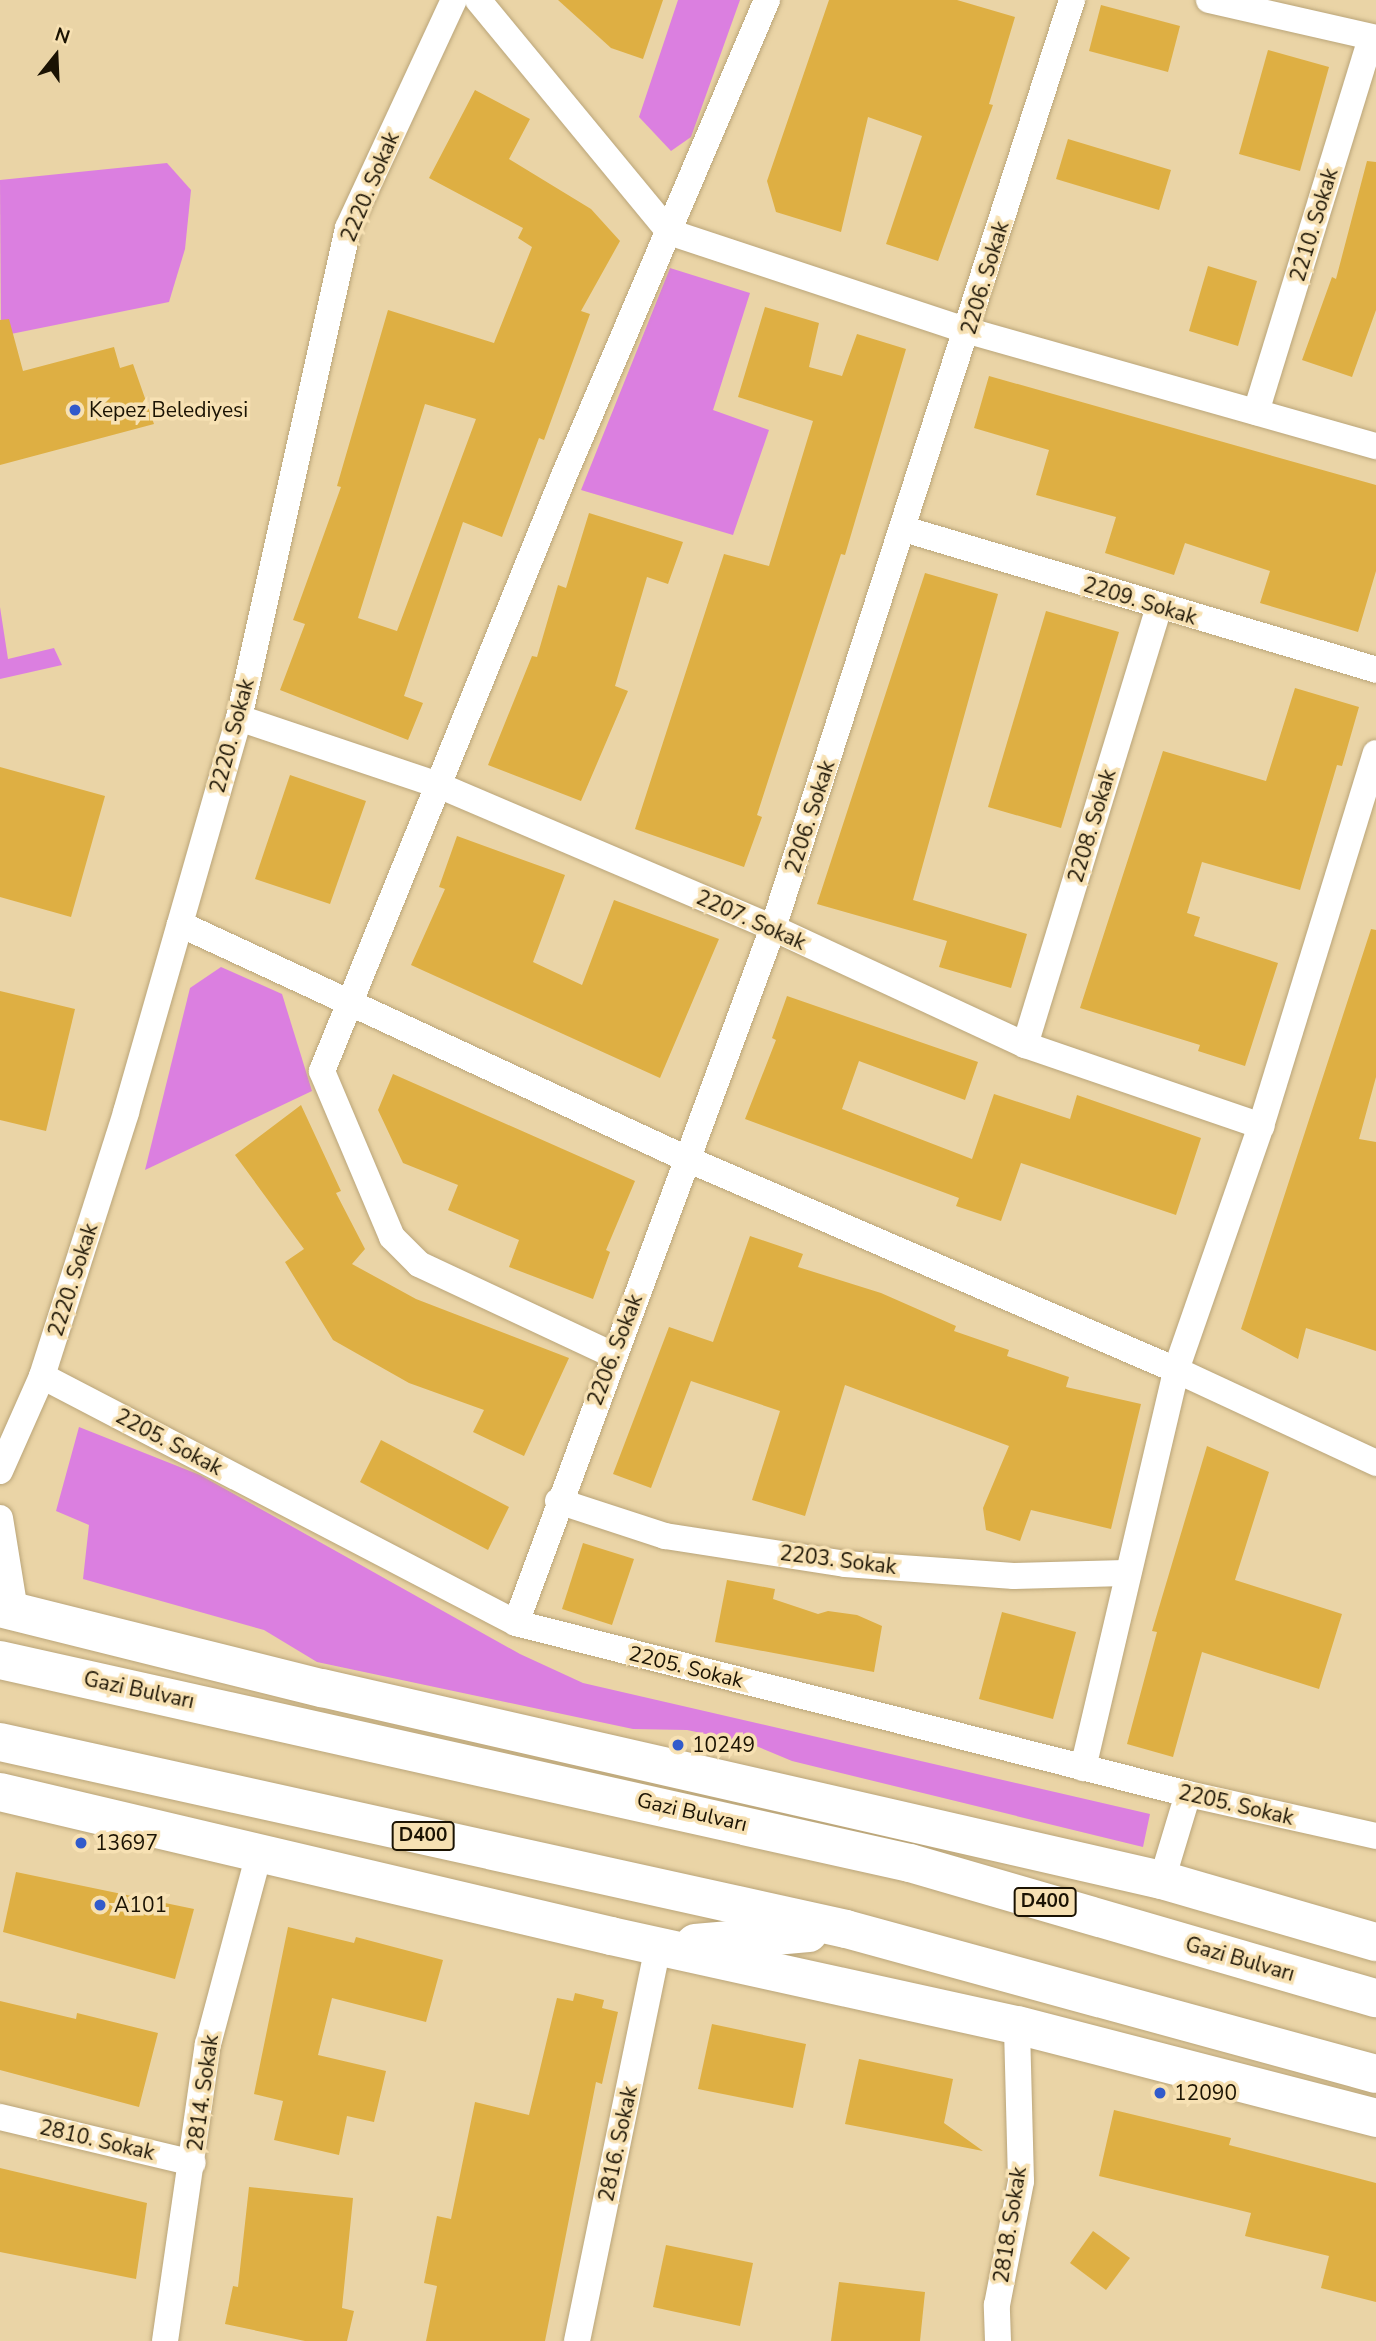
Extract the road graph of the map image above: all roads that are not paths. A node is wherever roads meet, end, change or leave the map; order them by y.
1 (454, 0) edge
2 (478, 0) edge
3 (767, 0) edge
4 (1072, 0) edge
5 (1209, 0) edge
6 (1374, 38) edge
7 (670, 232) junction
8 (969, 331) junction
9 (1256, 412) junction
10 (1376, 446) edge
11 (904, 529) junction
12 (1159, 607) junction
13 (1376, 670) edge
14 (239, 718) junction
15 (1376, 753) edge
16 (438, 785) junction
17 (180, 924) junction
18 (773, 928) junction
19 (347, 1002) junction
20 (1025, 1045) junction
21 (1261, 1126) junction
22 (687, 1159) junction
23 (613, 1355) junction
24 (1175, 1370) junction
25 (42, 1376) junction
26 (1376, 1463) edge
27 (0, 1471) edge
28 (558, 1501) junction
29 (0, 1518) edge
30 (1125, 1573) junction
31 (8, 1609) edge
32 (516, 1623) junction
33 (0, 1660) edge
34 (0, 1742) edge
35 (583, 1746) junction
36 (1083, 1768) junction
37 (0, 1792) edge
38 (1188, 1794) junction
39 (859, 1809) junction
40 (711, 1816) junction
41 (1376, 1836) edge
42 (260, 1850) junction
43 (1162, 1880) junction
44 (846, 1929) junction
45 (1376, 1942) edge
46 (658, 1947) junction
47 (1376, 1998) edge
48 (1017, 2025) junction
49 (1376, 2074) edge
50 (0, 2117) edge
51 (1376, 2118) edge
52 (193, 2163) junction
53 (165, 2341) edge
54 (577, 2341) edge
55 (998, 2341) edge

1 - 14 street, 2220. Sokak
2 - 7 street
3 - 7 street
4 - 8 street, 2206. Sokak
5 - 6 street
6 - 9 street, 2210. Sokak
7 - 8 street
7 - 16 street
8 - 9 street
8 - 11 street, 2206. Sokak
9 - 10 street
11 - 12 street, 2209. Sokak
11 - 18 street, 2206. Sokak
12 - 13 street, 2209. Sokak
12 - 20 street, 2208. Sokak
14 - 16 street, 2207. Sokak
14 - 17 street, 2220. Sokak
15 - 21 street
16 - 18 street, 2207. Sokak
16 - 19 street
17 - 19 street
17 - 25 street, 2220. Sokak
18 - 20 street, 2207. Sokak
18 - 22 street, 2206. Sokak
19 - 22 street
19 - 23 street
20 - 21 street, 2207. Sokak
21 - 24 street
22 - 23 street, 2206. Sokak
22 - 24 street
23 - 28 street, 2206. Sokak
24 - 26 street
24 - 30 street
25 - 27 street, 2220. Sokak
25 - 32 street, 2205. Sokak
28 - 30 street, 2203. Sokak
28 - 32 street, 2206. Sokak
29 - 31 street
30 - 36 street
31 - 35 highway
32 - 36 street, 2205. Sokak
33 - 40 highway, Gazi Bulvarı / D400
34 - 44 highway, D400
35 - 39 highway
35 - 40 highway
36 - 38 street, 2205. Sokak
37 - 42 highway
38 - 41 street, 2205. Sokak
38 - 43 street
39 - 40 highway
39 - 43 highway
40 - 47 highway, Gazi Bulvarı / D400
42 - 46 highway
42 - 52 street, 2814. Sokak
43 - 45 highway
44 - 46 highway
44 - 48 highway
44 - 49 highway, D400
46 - 48 highway
46 - 54 street, 2816. Sokak
48 - 51 highway
48 - 55 street, 2818. Sokak
50 - 52 street, 2810. Sokak
52 - 53 street, 2814. Sokak

